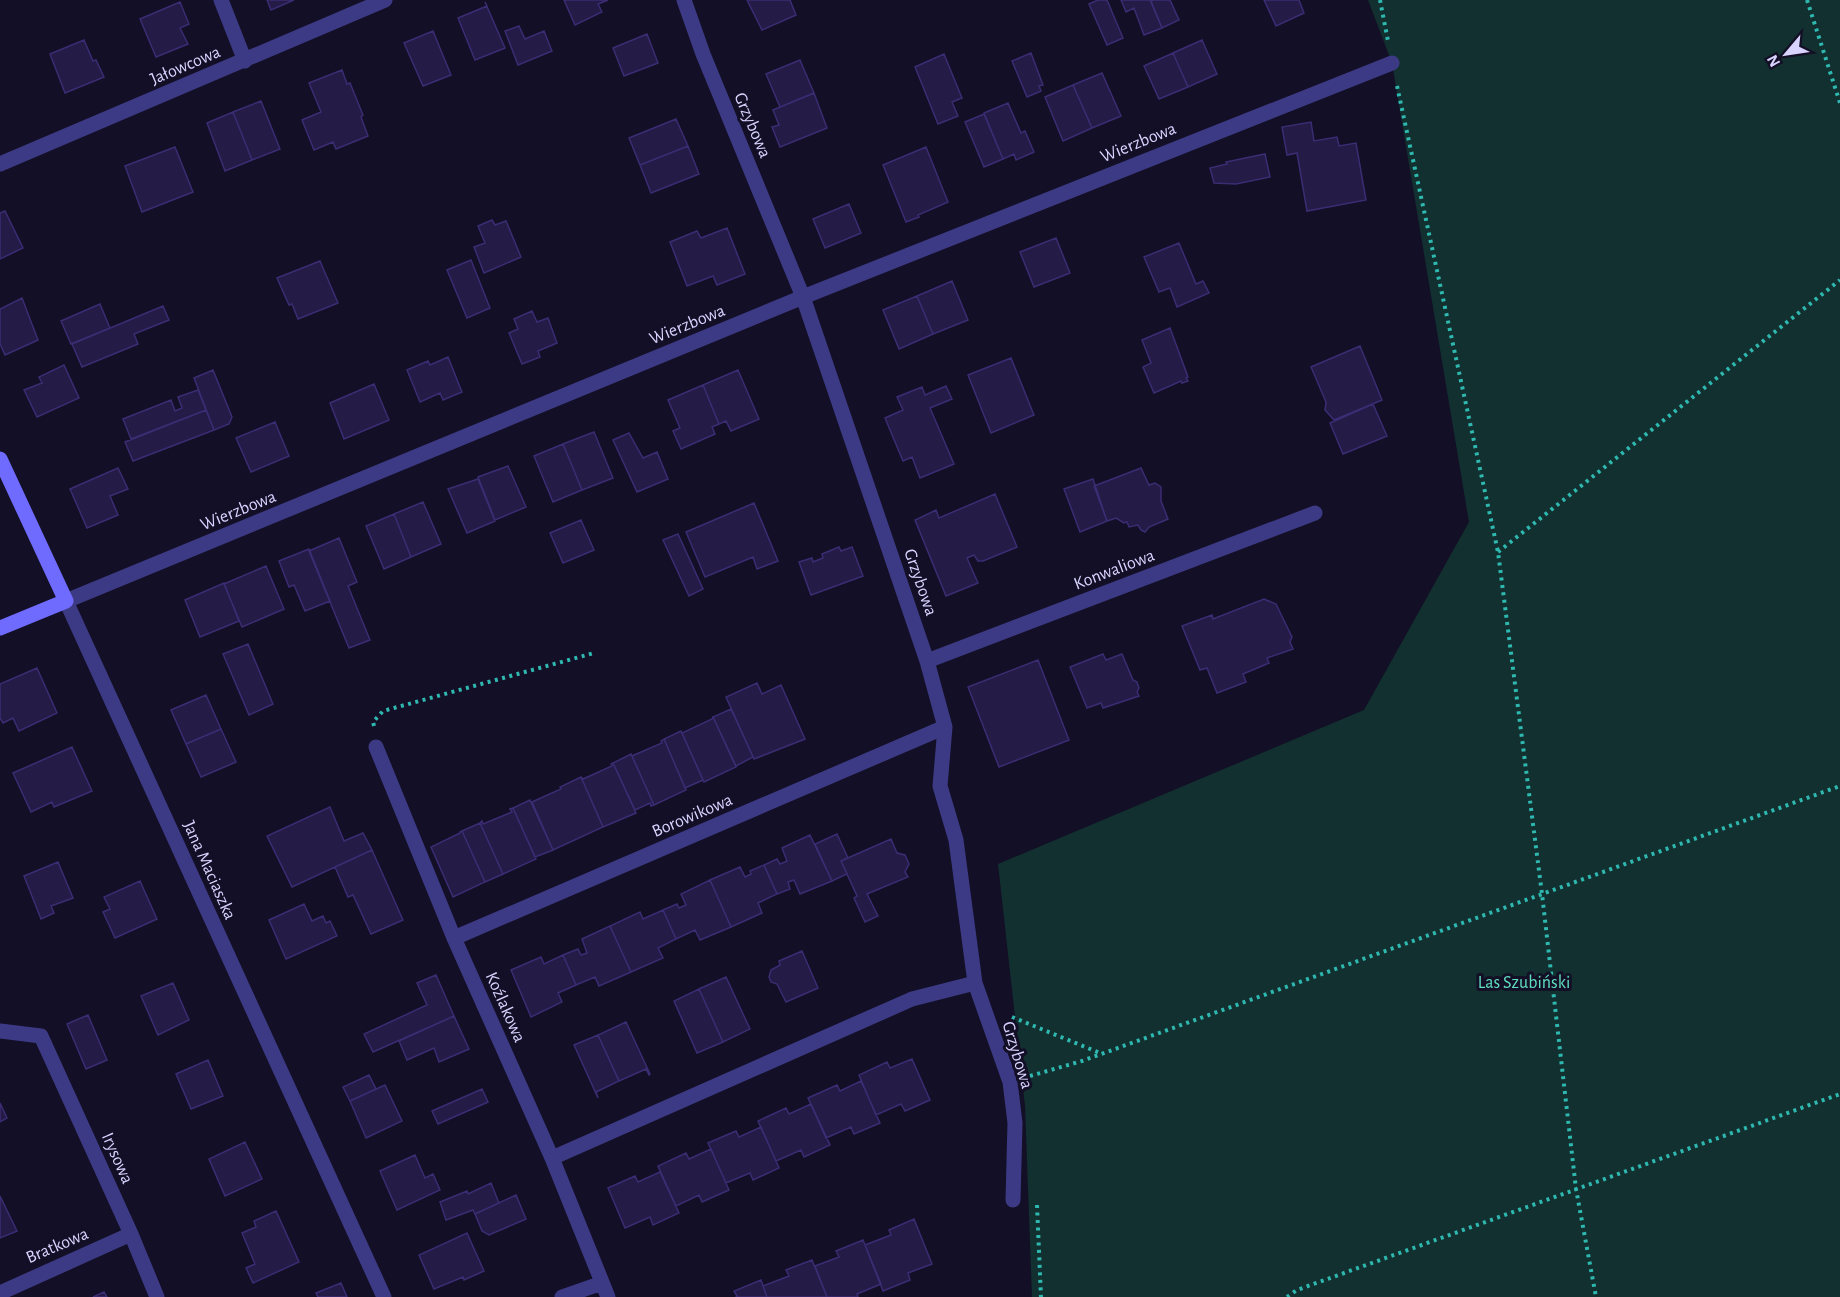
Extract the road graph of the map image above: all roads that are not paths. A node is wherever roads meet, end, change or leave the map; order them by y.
1 (221, 0) edge
2 (385, 0) edge
3 (684, 0) edge
4 (245, 61) junction
5 (1392, 63) road end
6 (0, 164) edge
7 (803, 297) junction
8 (0, 459) edge
9 (1315, 513) dead end
10 (66, 601) junction
11 (0, 628) edge
12 (927, 661) junction
13 (945, 727) junction
14 (376, 747) road end
15 (454, 938) junction
16 (975, 983) junction
17 (0, 1031) edge
18 (552, 1158) junction
19 (1013, 1200) dead end
20 (131, 1234) junction
21 (605, 1290) edge
22 (0, 1293) edge
23 (157, 1297) edge
24 (384, 1297) edge
25 (562, 1297) edge

1 - 4 street
2 - 4 street, Jałowcowa
3 - 7 street, Grzybowa
4 - 6 street, Jałowcowa
5 - 7 street, Wierzbowa
7 - 10 street, Wierzbowa
7 - 12 street, Grzybowa
8 - 10 street, Jana Maciaszka
9 - 12 street, Konwaliowa
10 - 11 street, Wierzbowa
10 - 24 street, Jana Maciaszka
12 - 13 street, Grzybowa
13 - 15 street, Borowikowa
13 - 16 street, Grzybowa
14 - 15 street, Koźlakowa
15 - 18 street, Koźlakowa
16 - 18 street
16 - 19 street, Grzybowa
17 - 20 street, Irysowa
18 - 21 street, Koźlakowa
20 - 22 street, Bratkowa
20 - 23 street, Irysowa
21 - 25 street, Koźlakowa

